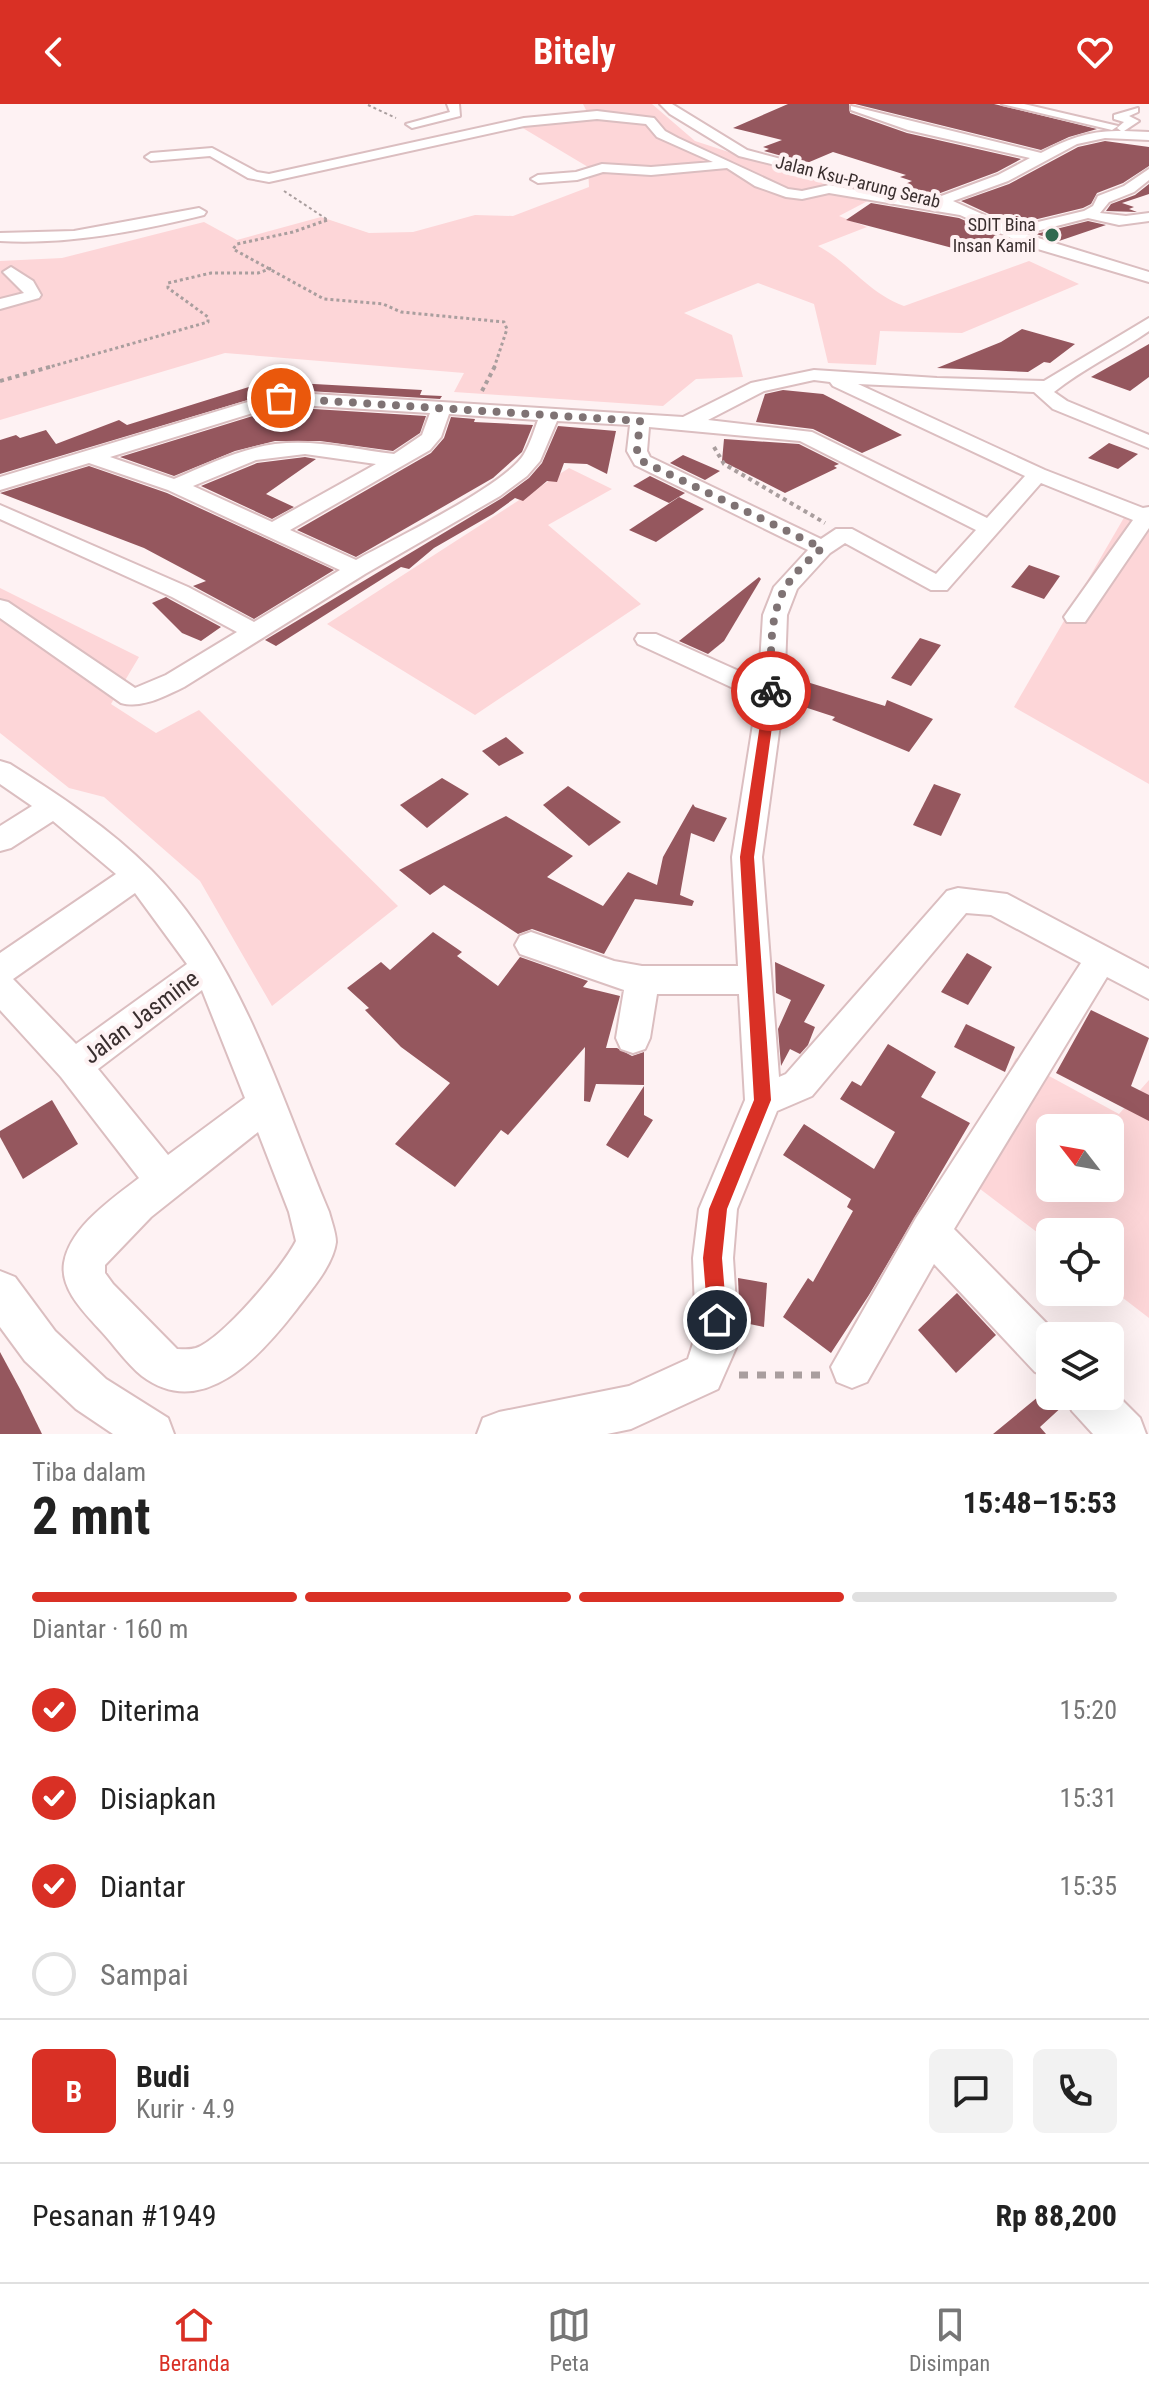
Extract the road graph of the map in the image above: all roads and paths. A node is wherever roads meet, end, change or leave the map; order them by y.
1 (453, 104) edge
2 (666, 104) edge
3 (1008, 104) edge
4 (368, 105) edge
5 (518, 108) dead end
6 (855, 108) dead end
7 (1134, 110) dead end
8 (524, 122) junction
9 (412, 124) junction
10 (1122, 128) junction
11 (1062, 134) dead end
12 (1105, 134) junction
13 (1149, 136) edge
14 (1082, 138) junction
15 (445, 140) junction
16 (151, 157) dead end
17 (1041, 157) junction
18 (729, 164) junction
19 (1149, 173) edge
20 (269, 178) junction
21 (538, 179) dead end
22 (941, 201) junction
23 (964, 210) junction
24 (199, 212) dead end
25 (1089, 214) junction
26 (1146, 221) edge
27 (1010, 233) junction
28 (0, 237) edge
29 (272, 268) junction
30 (11, 272) dead end
31 (1149, 277) edge
32 (0, 304) edge
33 (1149, 323) edge
34 (827, 375) junction
35 (0, 381) edge
36 (937, 384) junction
37 (1048, 387) junction
38 (441, 409) junction
39 (895, 410) junction
40 (472, 412) junction
41 (549, 417) junction
42 (640, 421) junction
43 (686, 423) junction
44 (711, 426) junction
45 (1149, 442) edge
46 (87, 456) junction
47 (398, 461) junction
48 (1038, 474) junction
49 (0, 484) edge
50 (175, 486) junction
51 (0, 511) edge
52 (1148, 515) edge
53 (988, 527) junction
54 (272, 531) junction
55 (844, 534) junction
56 (822, 548) junction
57 (357, 569) junction
58 (0, 607) edge
59 (1076, 617) dead end
60 (255, 632) junction
61 (647, 639) dead end
62 (771, 695) junction
63 (0, 771) edge
64 (54, 806) junction
65 (0, 840) edge
66 (137, 875) junction
67 (531, 945) dead end
68 (1102, 958) junction
69 (207, 968) junction
70 (0, 970) edge
71 (642, 980) junction
72 (753, 980) junction
73 (1149, 985) edge
74 (0, 987) edge
75 (633, 1038) dead end
76 (74, 1066) junction
77 (763, 1100) junction
78 (265, 1105) junction
79 (166, 1182) junction
80 (930, 1232) junction
81 (0, 1292) edge
82 (1036, 1342) edge
83 (852, 1367) joint
84 (703, 1374) junction
85 (1101, 1410) edge
86 (152, 1434) edge
87 (499, 1434) edge
88 (1124, 1434) edge

1 - 9 street
2 - 22 street, Jalan Ksu-Parung Serab
3 - 10 street
4 - 9 path
5 - 8 street
6 - 17 street
7 - 10 street
8 - 15 street
8 - 18 street
9 - 15 street
10 - 12 street
11 - 14 street
12 - 13 street
12 - 14 street
14 - 17 street
15 - 20 street
16 - 20 street
17 - 22 street
18 - 21 street
18 - 23 street
19 - 25 street
20 - 29 path
22 - 23 street, Jalan Ksu-Parung Serab
23 - 27 street, Jalan Ksu-Parung Serab
24 - 28 street
25 - 26 street
25 - 27 street
27 - 31 street, Jalan Ksu-Parung Serab
29 - 35 path
29 - 40 path
30 - 32 street
33 - 37 street
34 - 36 street
34 - 39 street
34 - 43 street
36 - 37 street
36 - 39 street
37 - 45 street
38 - 40 street
38 - 46 street
38 - 47 street
39 - 48 street
40 - 41 street
41 - 42 street
41 - 57 street
42 - 43 street
42 - 56 street
43 - 44 street
44 - 53 street
44 - 55 path
46 - 49 street
46 - 50 street
47 - 50 street
47 - 54 street
48 - 52 street
48 - 53 street
50 - 54 street
51 - 60 street
52 - 59 street
53 - 55 street
54 - 57 street
55 - 56 street
56 - 62 street
57 - 60 street
58 - 60 street
61 - 62 street
62 - 72 street
63 - 64 street, Jalan Jasmine
64 - 65 street
64 - 66 street, Jalan Jasmine
66 - 69 street, Jalan Jasmine
66 - 70 street
67 - 71 street
68 - 73 street
68 - 77 street
68 - 80 street
69 - 76 street, Jalan Jasmine
69 - 78 street, Jalan Jasmine
71 - 72 street
71 - 75 street
72 - 77 street
74 - 76 street, Jalan Jasmine
76 - 79 street, Jalan Jasmine
77 - 84 street
78 - 79 street, Jalan Jasmine
78 - 79 street, Jalan Jasmine
80 - 82 street
80 - 83 street
81 - 86 street
83 - 84 path
84 - 87 street
85 - 88 street

